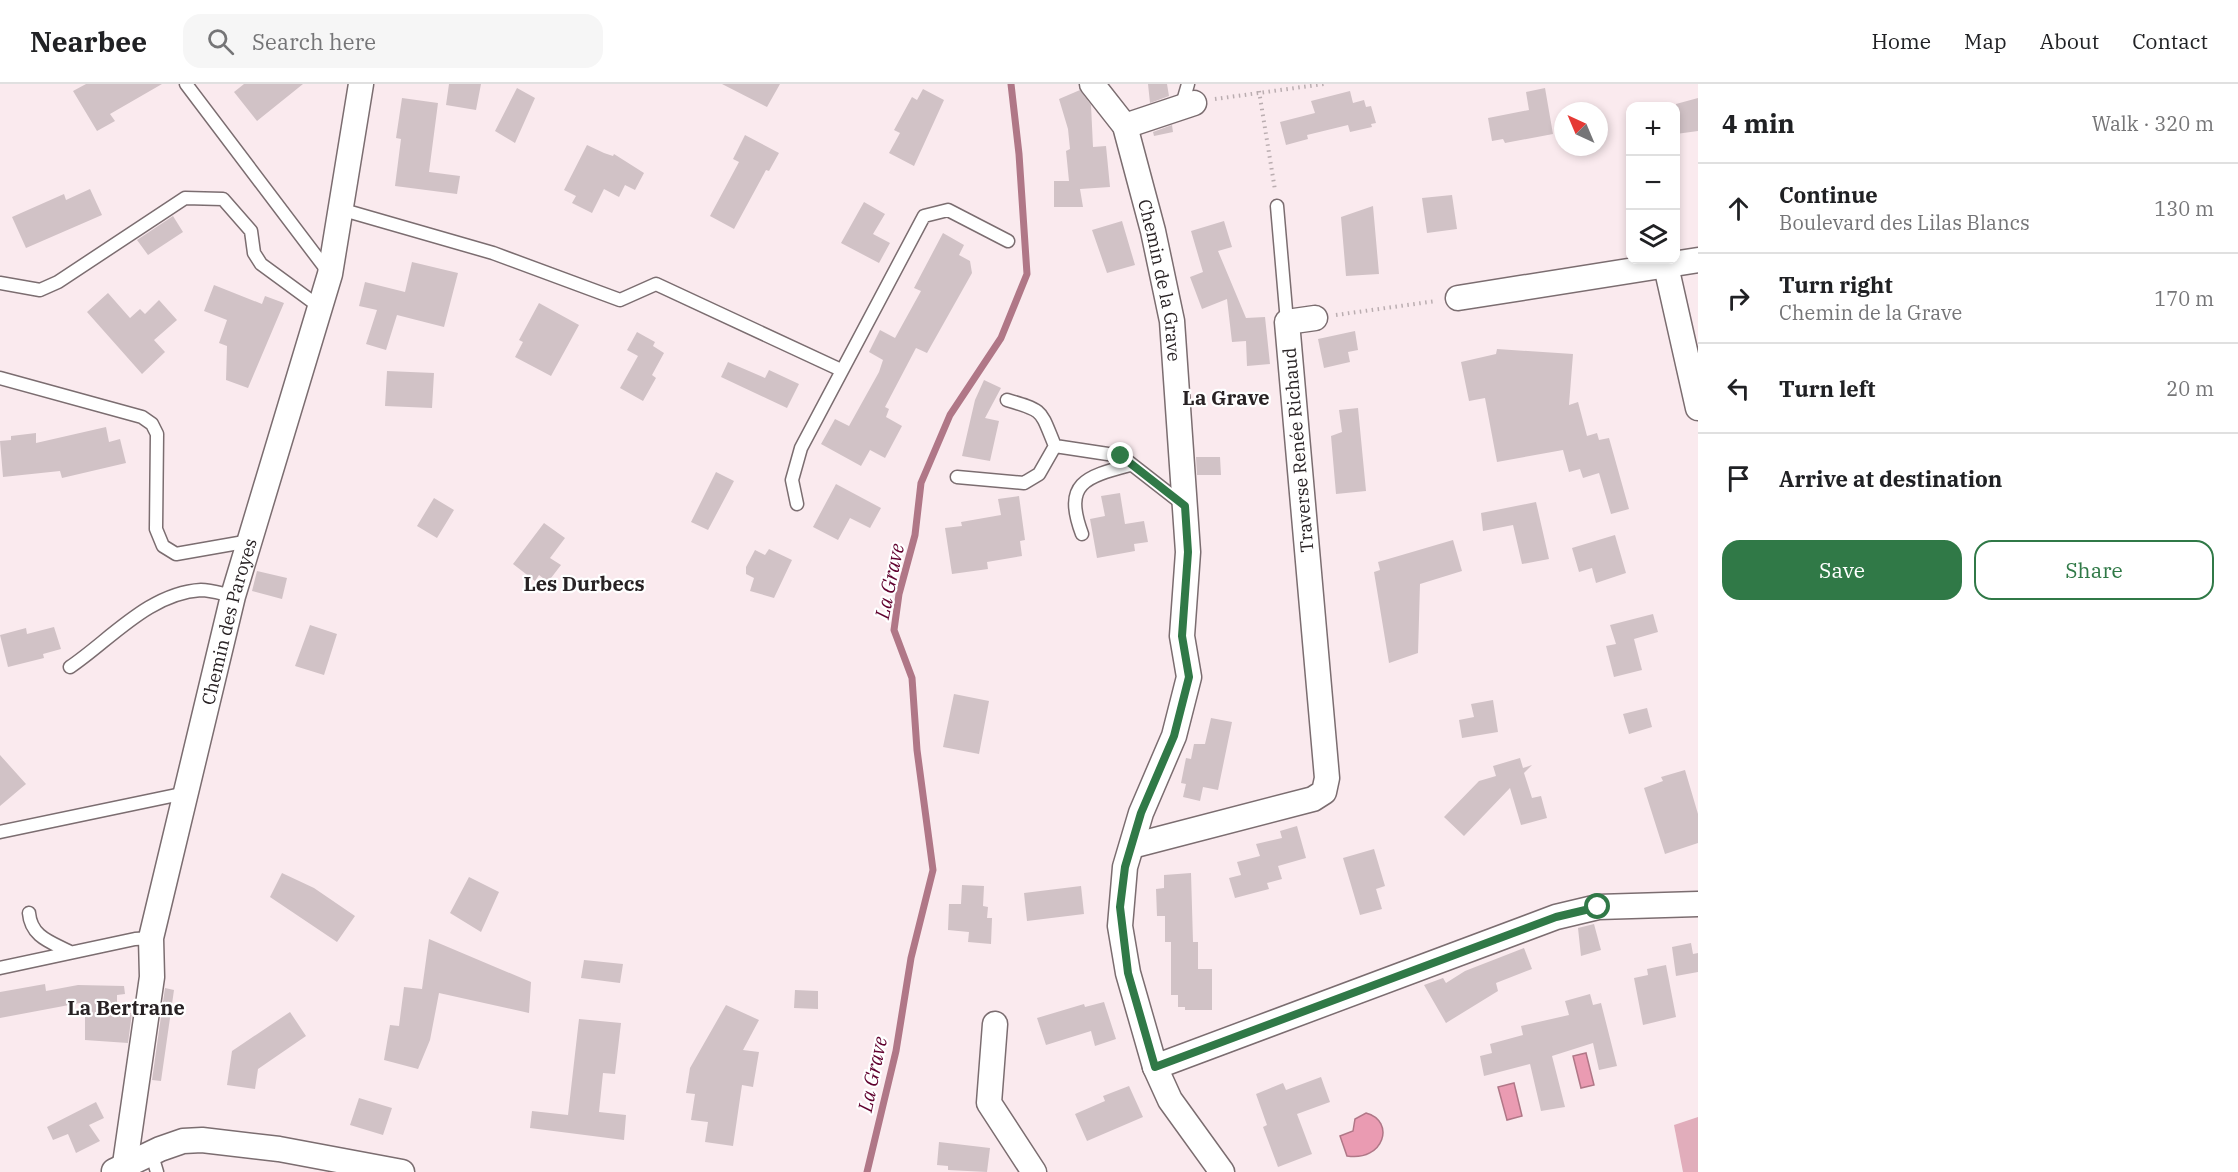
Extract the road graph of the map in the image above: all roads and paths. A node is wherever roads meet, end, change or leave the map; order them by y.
1 (186, 84) edge
2 (361, 84) edge
3 (1092, 84) edge
4 (1324, 84) edge
5 (1259, 91) junction
6 (1188, 98) edge
7 (1125, 126) junction
8 (1277, 206) joint
9 (340, 209) junction
10 (1008, 241) dead end
11 (1698, 260) edge
12 (1666, 266) junction
13 (330, 274) junction
14 (0, 283) edge
15 (1458, 298) joint
16 (321, 308) junction
17 (1314, 318) joint
18 (1287, 322) junction
19 (841, 370) junction
20 (0, 378) edge
21 (1007, 400) dead end
22 (1698, 408) edge
23 (1055, 446) junction
24 (1130, 465) junction
25 (957, 477) dead end
26 (797, 504) dead end
27 (1185, 506) junction
28 (1082, 534) dead end
29 (250, 542) junction
30 (233, 596) junction
31 (70, 667) dead end
32 (186, 793) junction
33 (4, 827) edge
34 (1132, 846) junction
35 (1698, 904) edge
36 (30, 913) dead end
37 (151, 938) junction
38 (70, 952) junction
39 (0, 968) edge
40 (995, 1024) dead end
41 (1155, 1067) junction
42 (156, 1158) edge
43 (118, 1168) edge
44 (402, 1172) edge
45 (1034, 1172) edge
46 (1222, 1172) edge

1 - 13 lane
2 - 9 street, Chemin des Paroyes
3 - 7 street, Chemin de la Grave
4 - 5 path
5 - 6 path
5 - 8 path
6 - 7 street
7 - 27 street, Chemin de la Grave
8 - 18 lane
9 - 13 street, Chemin des Paroyes
9 - 19 lane
10 - 19 lane
11 - 12 street
12 - 15 street
12 - 22 street
13 - 16 street, Chemin des Paroyes
14 - 16 lane
15 - 17 path
16 - 29 street, Chemin des Paroyes
17 - 18 street, Traverse Renée Richaud
18 - 34 street, Traverse Renée Richaud
19 - 26 lane
20 - 29 lane
21 - 23 lane
23 - 24 lane
23 - 25 lane
24 - 27 lane
24 - 28 lane
27 - 34 street, Chemin de la Grave
29 - 30 street, Chemin des Paroyes
30 - 31 lane
30 - 32 street, Chemin des Paroyes
32 - 33 lane
32 - 37 street, Chemin des Paroyes
34 - 41 street, Chemin de la Grave
35 - 41 street
36 - 38 lane
37 - 38 lane
37 - 43 street, Chemin des Paroyes
38 - 39 lane
40 - 45 street
41 - 46 street, Chemin de la Grave
42 - 43 street
42 - 44 street

